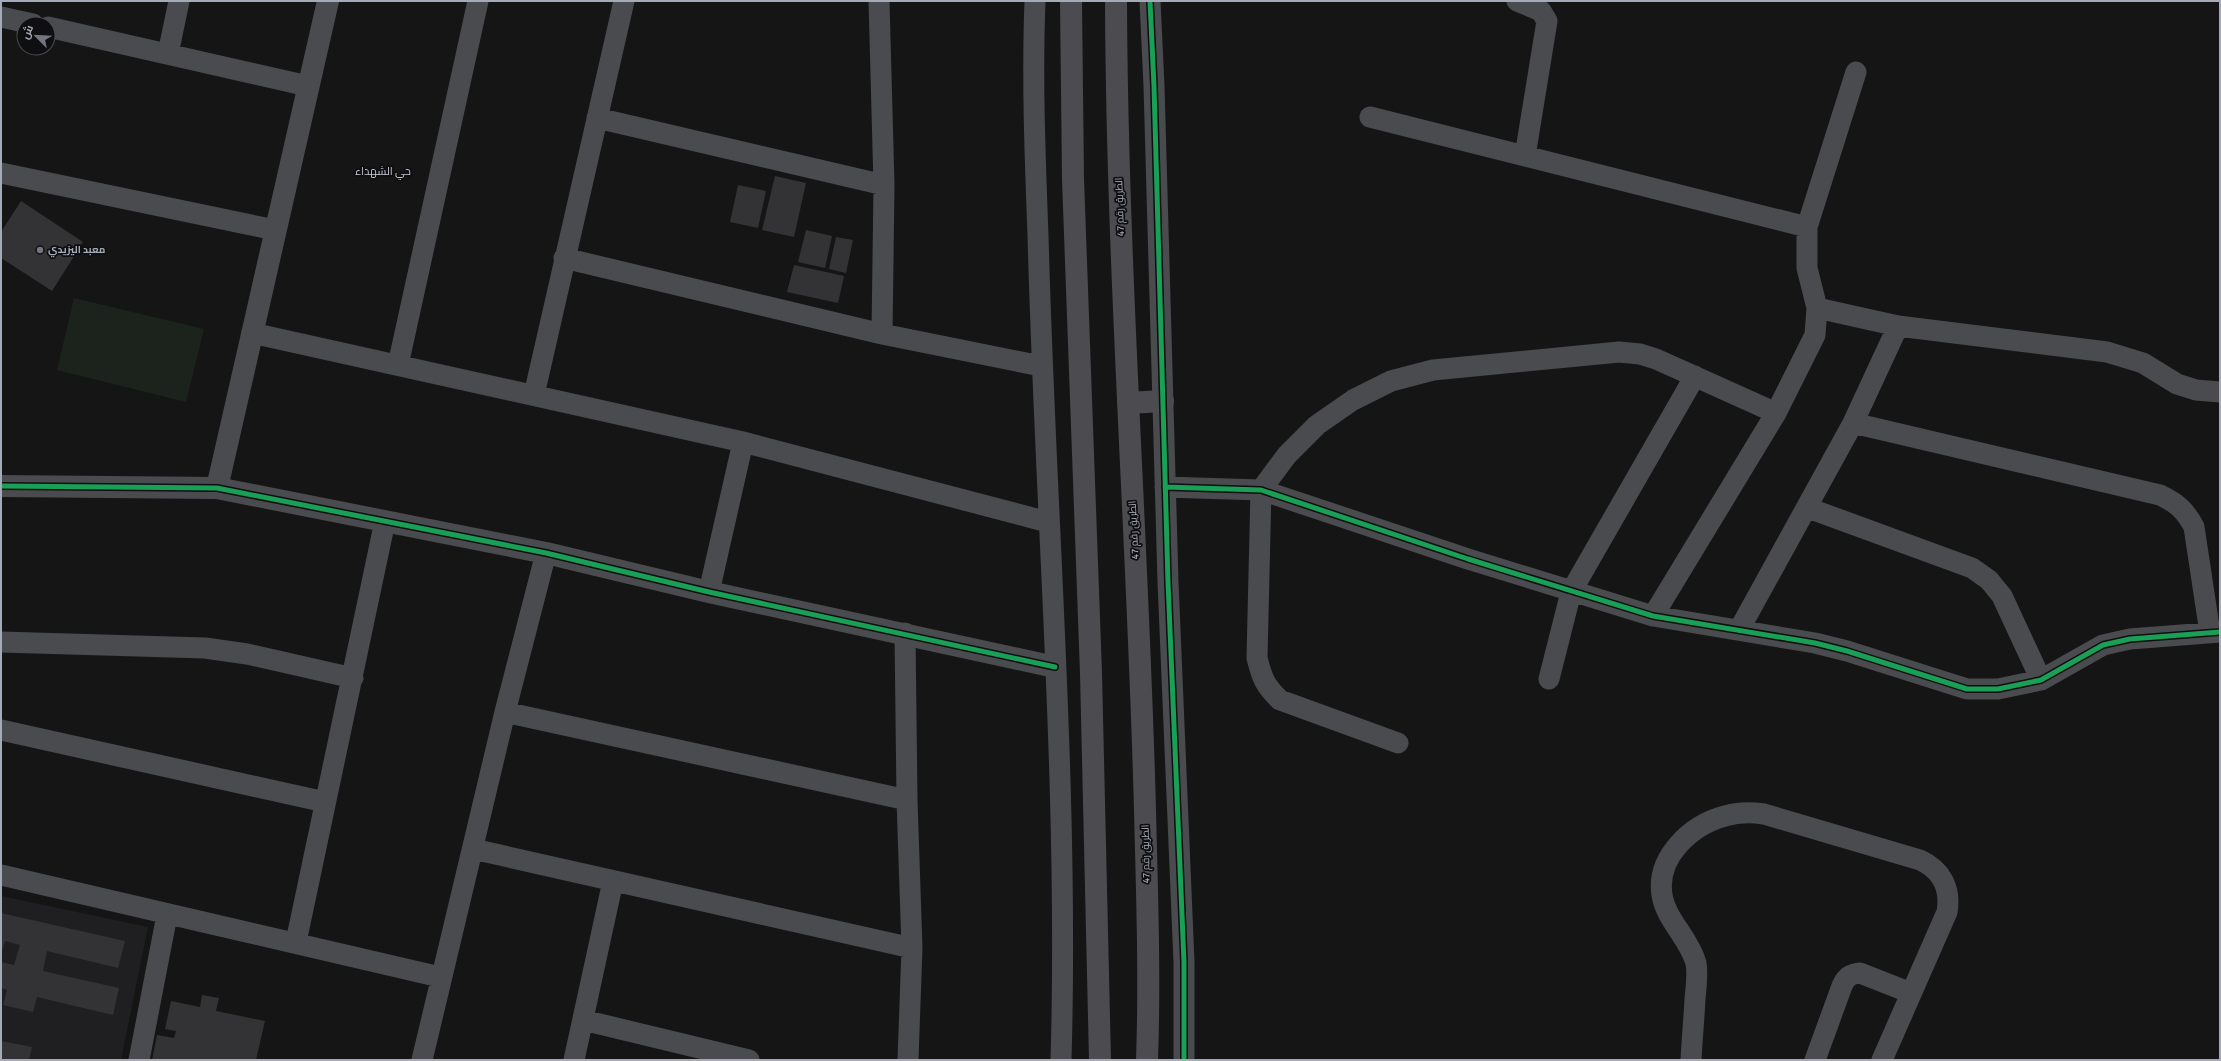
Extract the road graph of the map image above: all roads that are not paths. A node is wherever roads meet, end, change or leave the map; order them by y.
1 (179, 1) edge
2 (328, 1) edge
3 (478, 1) edge
4 (624, 1) edge
5 (879, 1) edge
6 (1035, 1) edge
7 (1071, 1) edge
8 (1116, 1) edge
9 (1150, 1) edge
10 (1518, 1) edge
11 (1, 17) edge
12 (16, 20) edge
13 (56, 29) edge
14 (168, 54) junction
15 (1856, 72) dead end
16 (308, 86) junction
17 (597, 118) junction
18 (1370, 118) dead end
19 (1525, 156) junction
20 (1, 173) edge
21 (884, 185) junction
22 (1807, 228) junction
23 (275, 230) junction
24 (564, 258) junction
25 (1817, 308) junction
26 (1898, 326) junction
27 (252, 333) junction
28 (882, 334) junction
29 (398, 365) junction
30 (1041, 366) junction
31 (1695, 376) junction
32 (2220, 392) edge
33 (534, 395) junction
34 (1163, 401) junction
35 (1128, 403) junction
36 (1776, 413) junction
37 (1853, 423) junction
38 (743, 442) junction
39 (1, 486) edge
40 (1165, 487) junction
41 (217, 488) junction
42 (1261, 490) junction
43 (1808, 508) junction
44 (385, 521) junction
45 (1048, 522) junction
46 (546, 553) junction
47 (709, 592) junction
48 (1571, 592) junction
49 (1653, 616) junction
50 (1740, 630) junction
51 (2215, 632) edge
52 (905, 634) junction
53 (1, 642) edge
54 (1055, 667) junction
55 (353, 678) junction
56 (1549, 679) dead end
57 (2041, 680) junction
58 (505, 712) junction
59 (1, 730) edge
60 (1398, 743) dead end
61 (907, 800) junction
62 (325, 802) junction
63 (473, 849) junction
64 (1, 875) edge
65 (613, 882) junction
66 (167, 915) junction
67 (296, 942) junction
68 (912, 948) junction
69 (440, 977) junction
70 (1911, 993) junction
71 (583, 1020) junction
72 (139, 1060) edge
73 (422, 1060) edge
74 (574, 1060) edge
75 (749, 1060) edge
76 (908, 1060) edge
77 (1061, 1060) edge
78 (1100, 1060) edge
79 (1147, 1060) edge
80 (1184, 1060) edge
81 (1691, 1060) edge
82 (1815, 1060) edge
83 (1882, 1060) edge

1 - 14 street
2 - 16 street
3 - 29 street
4 - 17 street
5 - 21 street
6 - 30 street
7 - 78 highway
8 - 35 highway, الطريق رقم 47
9 - 34 street
10 - 19 street
11 - 12 street
13 - 14 street
14 - 16 street
15 - 22 street
16 - 23 street
17 - 21 street
17 - 24 street
18 - 19 street
19 - 22 street
20 - 23 street
21 - 28 street
22 - 25 street
23 - 27 street
24 - 28 street
24 - 33 street
25 - 26 street
25 - 36 street
26 - 32 street
26 - 37 street
27 - 29 street
27 - 41 street
28 - 30 street
29 - 33 street
30 - 45 street
31 - 36 street
31 - 42 street
31 - 48 street
33 - 38 street
34 - 35 highway
34 - 40 street
35 - 79 highway, الطريق رقم 47
36 - 49 street
37 - 43 street
37 - 51 street
38 - 45 street
38 - 47 street
39 - 41 street
40 - 42 street
40 - 80 street
41 - 44 street
42 - 48 street
42 - 60 street
43 - 50 street
43 - 57 street
44 - 46 street
44 - 55 street
45 - 54 street
46 - 47 street
46 - 58 street
47 - 52 street
48 - 49 street
48 - 56 street
49 - 50 street
50 - 57 street
51 - 57 street
52 - 54 street
52 - 61 street
53 - 55 street
54 - 77 street
55 - 62 street
58 - 61 street
58 - 63 street
59 - 62 street
61 - 68 street
62 - 67 street
63 - 65 street
63 - 69 street
64 - 66 street
65 - 68 street
65 - 71 street
66 - 67 street
66 - 72 street
67 - 69 street
68 - 76 street
69 - 73 street
70 - 81 street
70 - 82 street
70 - 83 street
71 - 74 street
71 - 75 street

